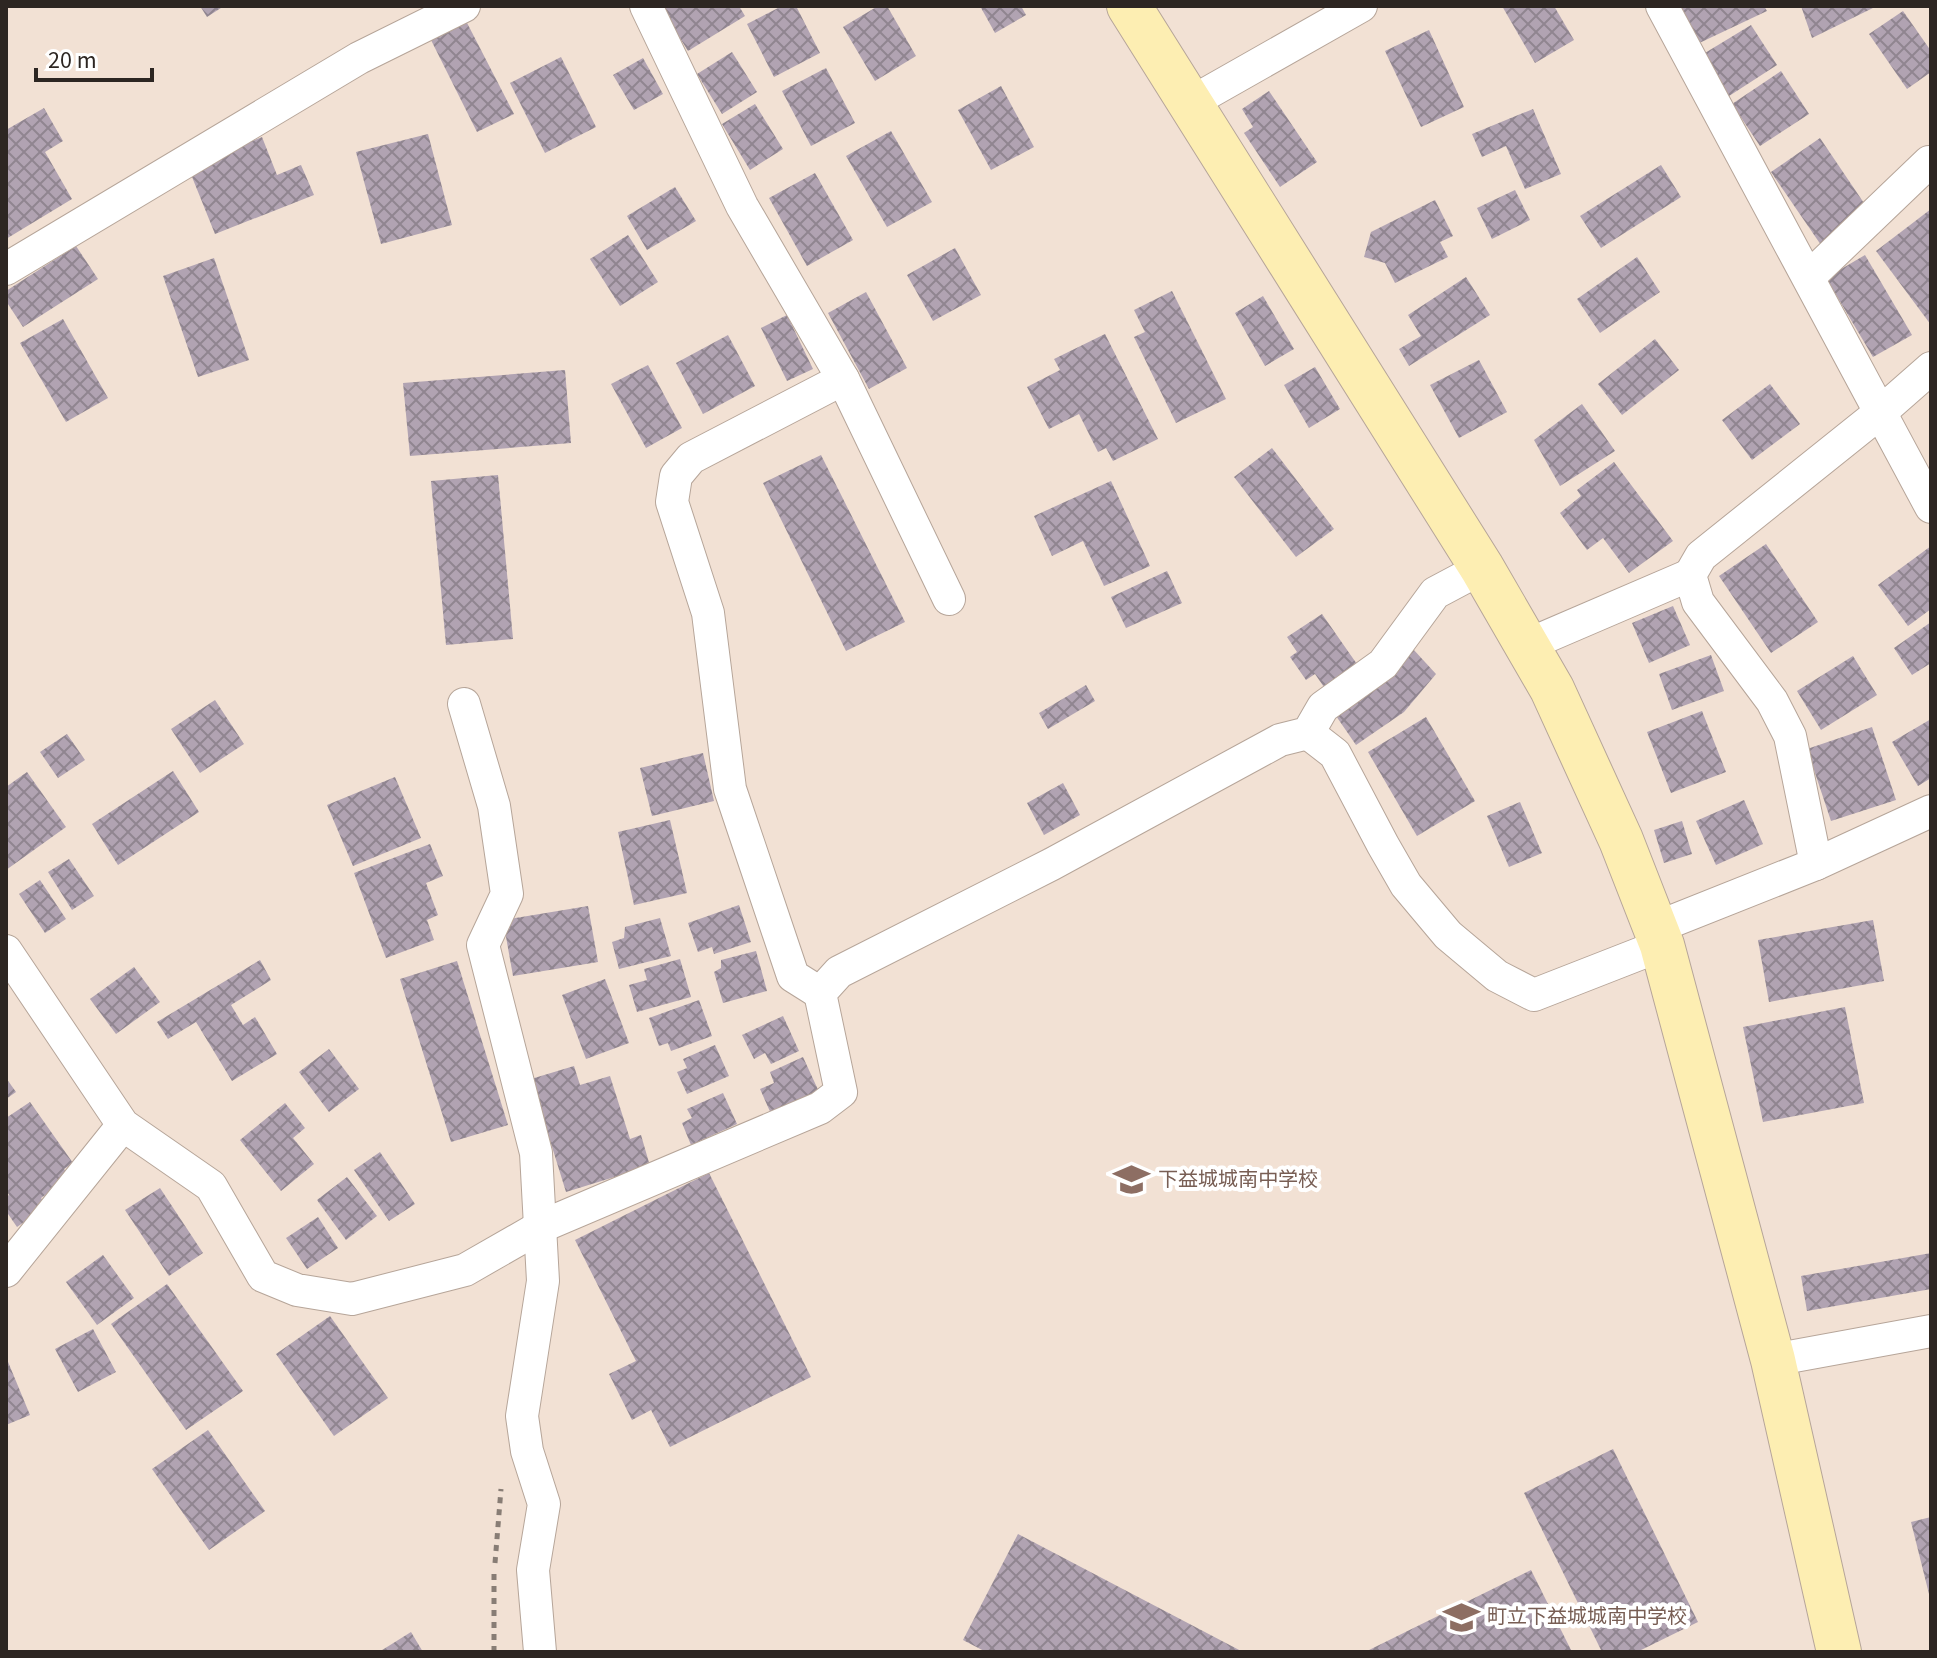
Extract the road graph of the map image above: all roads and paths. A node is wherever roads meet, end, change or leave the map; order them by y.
1 (464, 6) edge
2 (646, 6) edge
3 (1129, 6) edge
4 (1361, 6) edge
5 (1662, 6) edge
6 (1190, 103) junction
7 (1931, 164) edge
8 (6, 269) edge
9 (1809, 277) junction
10 (1931, 368) edge
11 (843, 379) junction
12 (1882, 411) junction
13 (1931, 507) edge
14 (1482, 568) junction
15 (1690, 575) junction
16 (949, 599) dead end
17 (1527, 645) junction
18 (464, 704) dead end
19 (1308, 733) junction
20 (1931, 811) edge
21 (1816, 864) junction
22 (1659, 937) junction
23 (6, 951) edge
24 (820, 993) junction
25 (123, 1125) junction
26 (540, 1227) junction
27 (6, 1271) edge
28 (1931, 1331) edge
29 (1773, 1360) junction
30 (540, 1652) edge
31 (1839, 1652) edge

1 - 8 street
2 - 11 street
3 - 6 street
4 - 6 street
5 - 9 street
6 - 14 street
7 - 9 street
9 - 12 street
10 - 12 street
11 - 16 street
11 - 24 street
12 - 13 street
12 - 15 street
14 - 17 street
14 - 19 street
15 - 17 street
15 - 21 street
17 - 22 street
18 - 26 street
19 - 22 street
19 - 24 street
20 - 21 street
21 - 22 street
22 - 29 street
23 - 25 street
24 - 26 street
25 - 26 street
25 - 27 street
26 - 30 street
28 - 29 street
29 - 31 street

